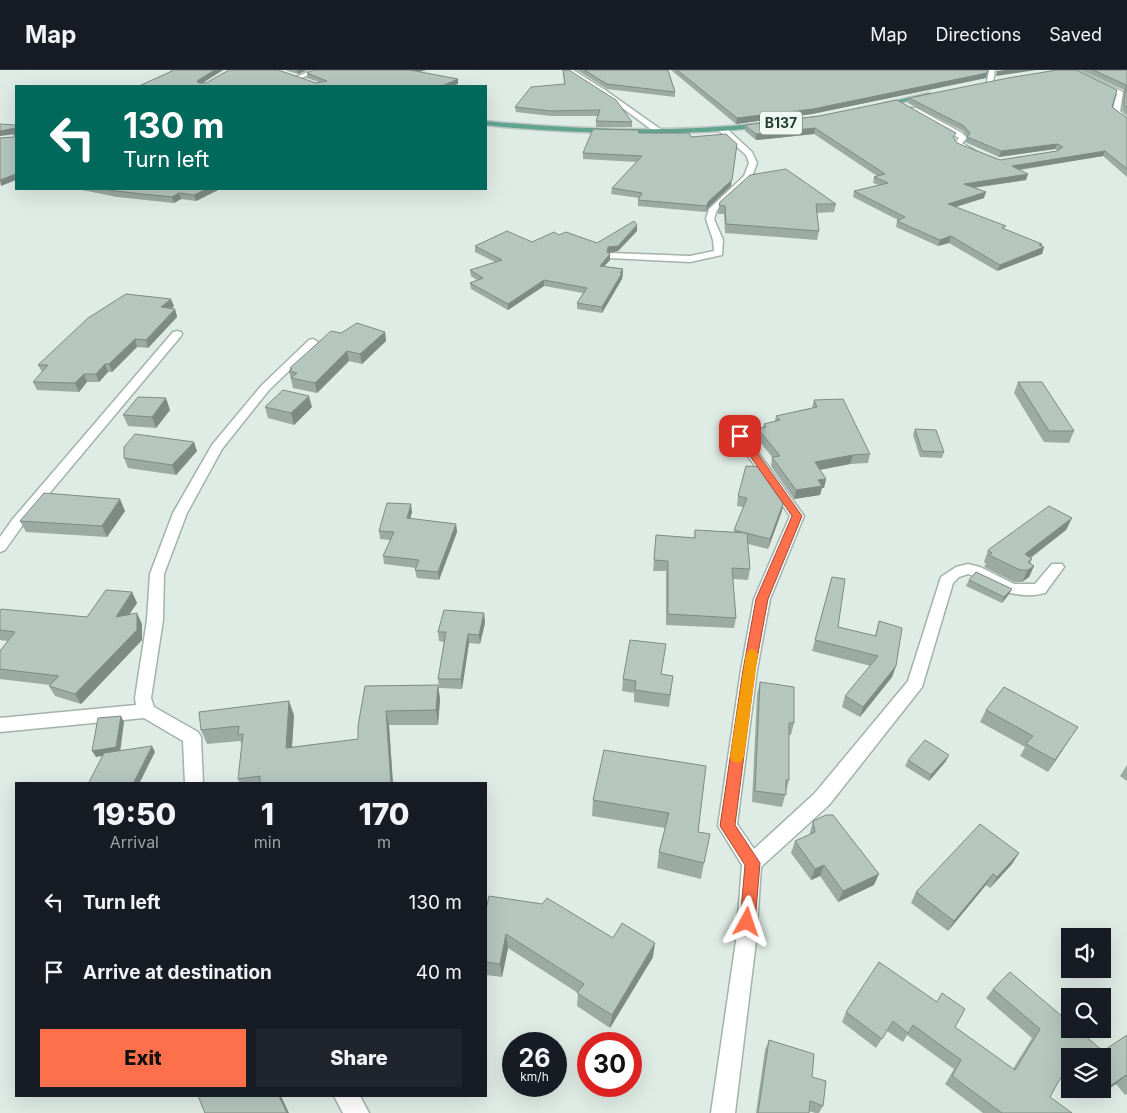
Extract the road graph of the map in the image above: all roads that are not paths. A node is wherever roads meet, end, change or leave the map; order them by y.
1 (318, 70) edge
2 (568, 70) edge
3 (992, 70) edge
4 (1066, 70) edge
5 (1072, 70) edge
6 (289, 75) edge
7 (297, 78) junction
8 (999, 80) edge
9 (306, 81) edge
10 (990, 82) junction
11 (981, 84) edge
12 (937, 93) edge
13 (896, 101) junction
14 (870, 107) edge
15 (1127, 121) edge
16 (487, 123) edge
17 (768, 125) edge
18 (722, 130) junction
19 (659, 131) junction
20 (982, 156) edge
21 (612, 256) edge
22 (177, 334) dead end
23 (313, 342) dead end
24 (740, 436) dead end
25 (0, 547) edge
26 (1057, 567) dead end
27 (146, 711) junction
28 (0, 725) edge
29 (194, 782) edge
30 (752, 863) junction
31 (347, 1097) edge
32 (357, 1113) edge
33 (723, 1113) edge

1 - 7 street
2 - 19 street
3 - 10 street
4 - 5 main road
5 - 15 street
6 - 7 main road
7 - 9 main road
8 - 10 main road
10 - 11 main road
12 - 13 main road
13 - 14 main road
13 - 20 street
16 - 19 main road, B137
17 - 18 main road, B137
18 - 19 main road, B137
18 - 21 street
22 - 25 street
23 - 27 street
24 - 30 street
26 - 30 street
27 - 28 street
27 - 29 street
30 - 33 street
31 - 32 street

